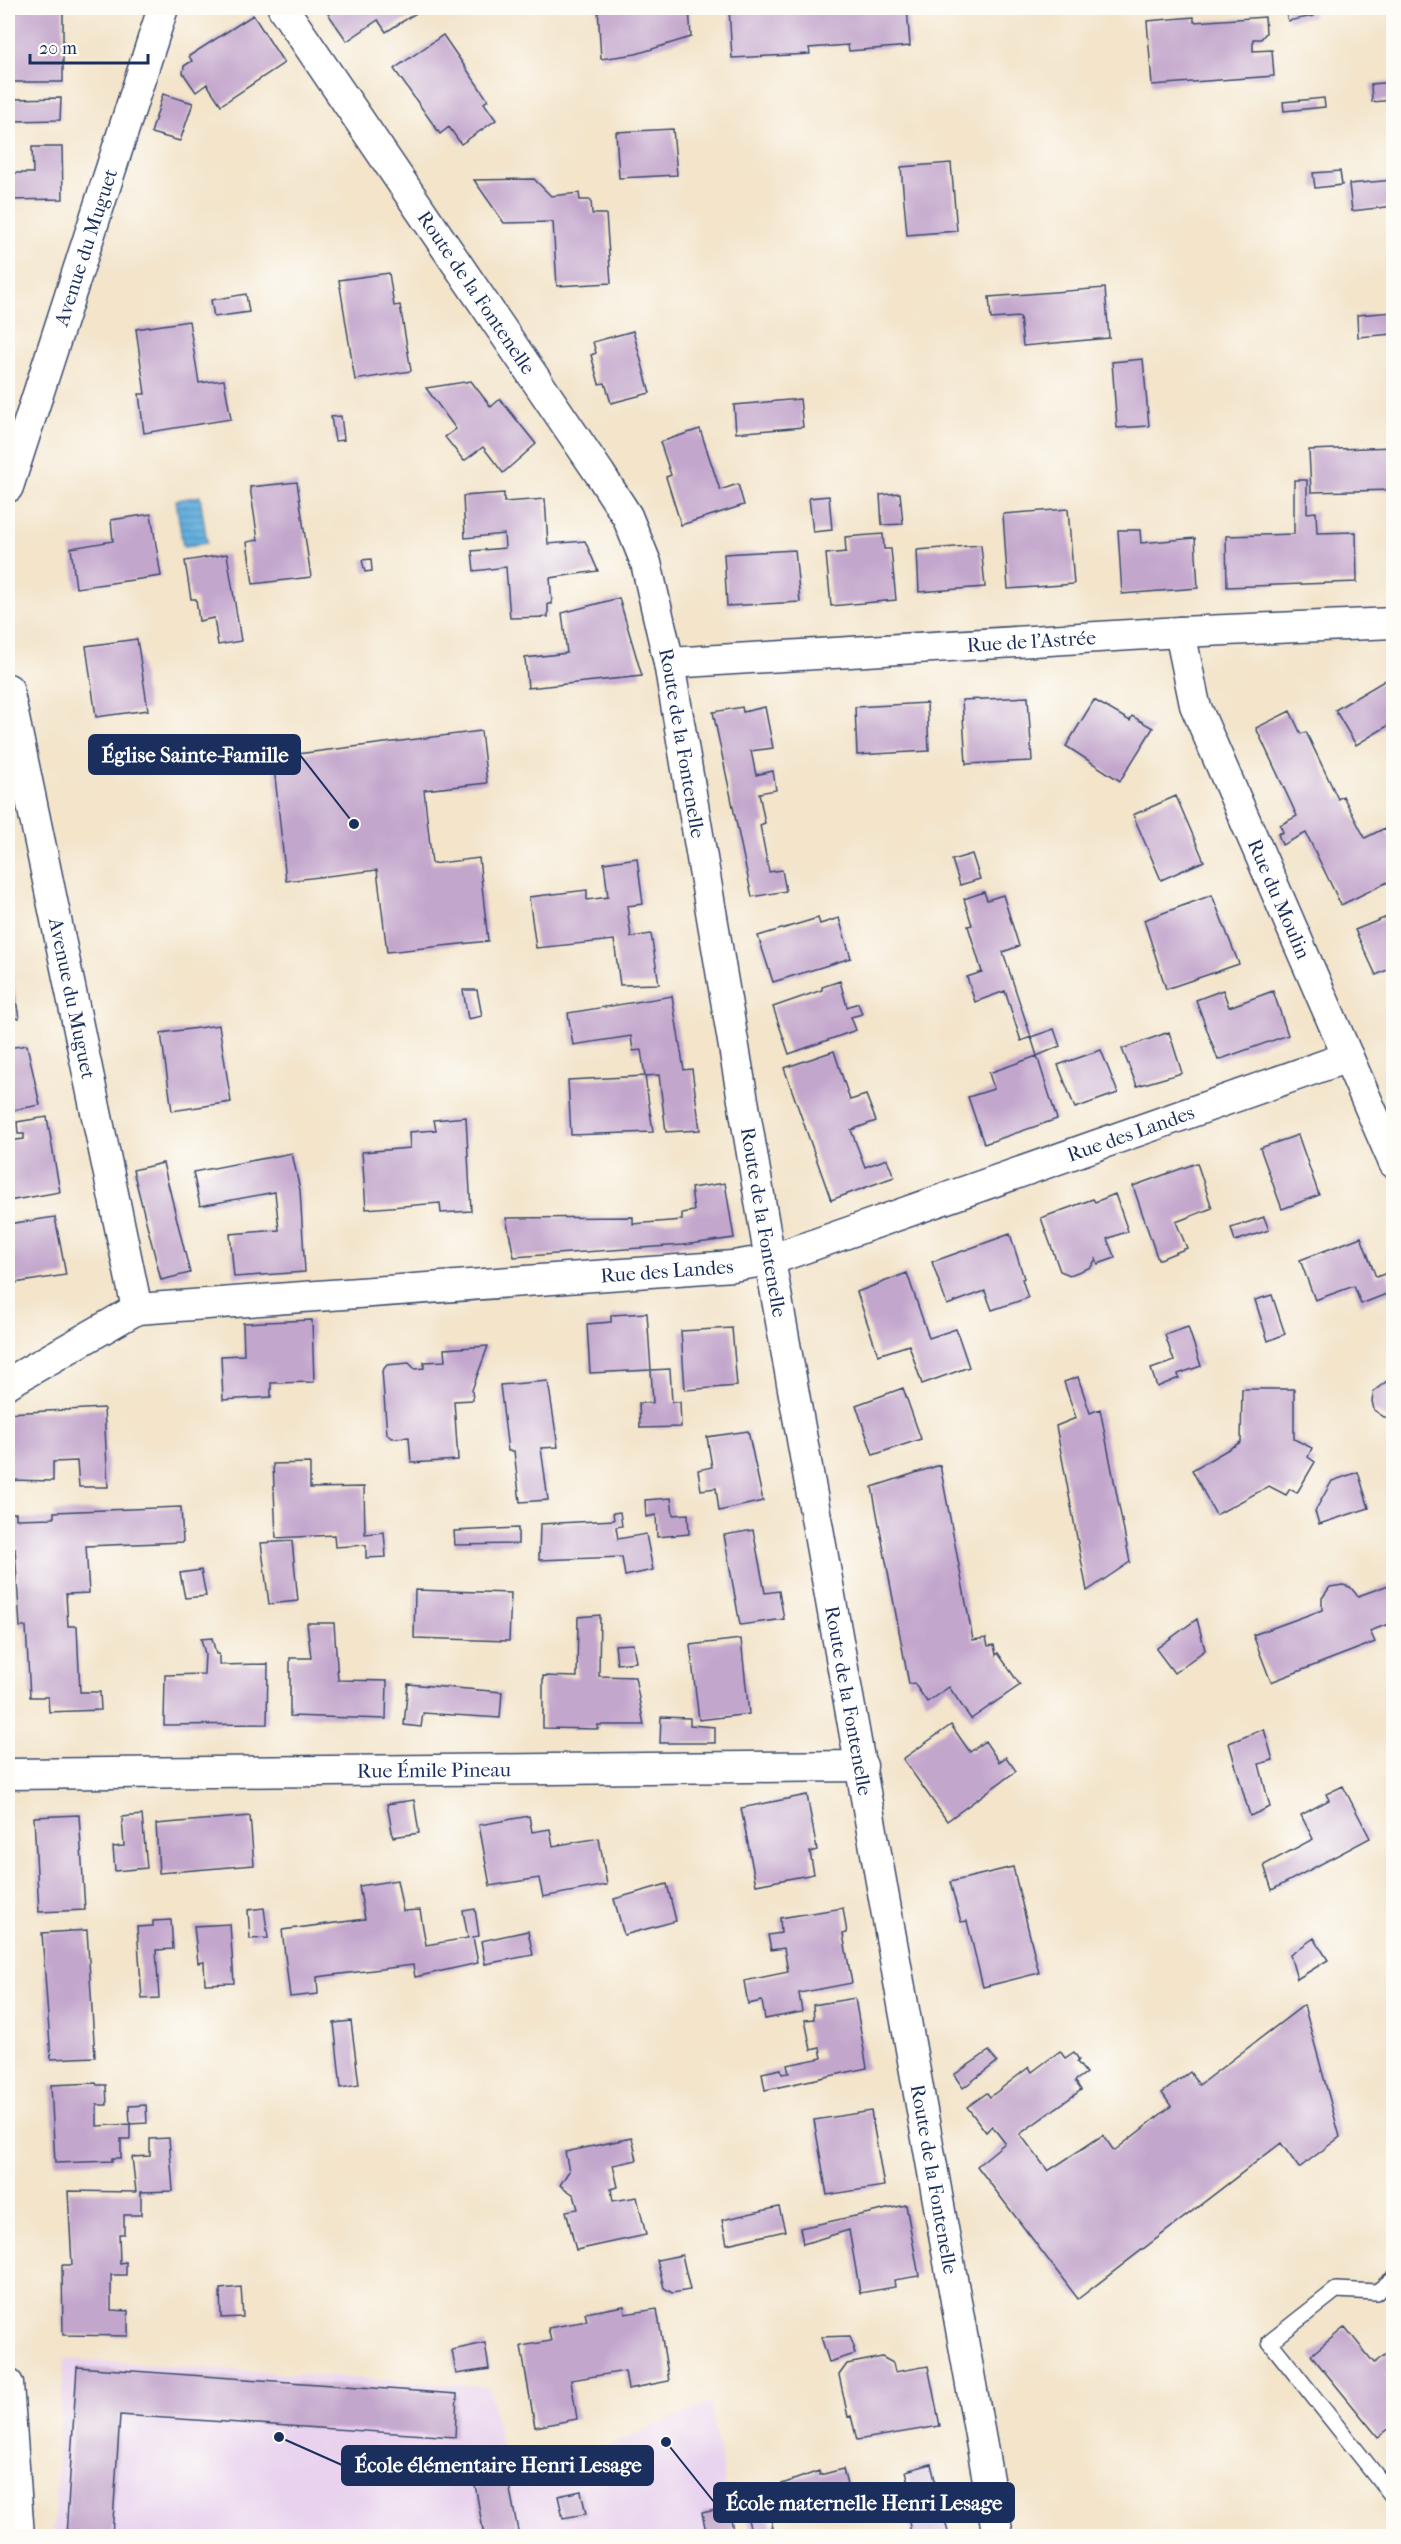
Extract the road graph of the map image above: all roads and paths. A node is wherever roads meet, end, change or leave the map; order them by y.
1 (163, 8) edge
2 (282, 8) edge
3 (8, 487) edge
4 (1394, 623) edge
5 (1180, 632) junction
6 (669, 663) junction
7 (8, 689) edge
8 (1348, 1057) junction
9 (1394, 1163) edge
10 (770, 1260) junction
11 (137, 1309) junction
12 (8, 1383) edge
13 (861, 1766) junction
14 (8, 1774) edge
15 (1394, 2278) edge
16 (8, 2384) edge
17 (1394, 2498) edge
18 (19, 2536) edge
19 (998, 2536) edge

1 - 3 street, Avenue du Muguet
2 - 6 street, Route de la Fontenelle
4 - 5 street, Rue de l'Astrée
5 - 6 street, Rue de l'Astrée
5 - 8 street, Rue du Moulin
6 - 10 street, Route de la Fontenelle
7 - 11 street, Avenue du Muguet
8 - 9 street, Rue du Moulin
8 - 10 street, Rue des Landes
10 - 11 street, Rue des Landes
10 - 13 street, Route de la Fontenelle
11 - 12 street, Rue des Landes
13 - 14 street, Rue Émile Pineau
13 - 19 street, Route de la Fontenelle
15 - 17 lane
16 - 18 street

